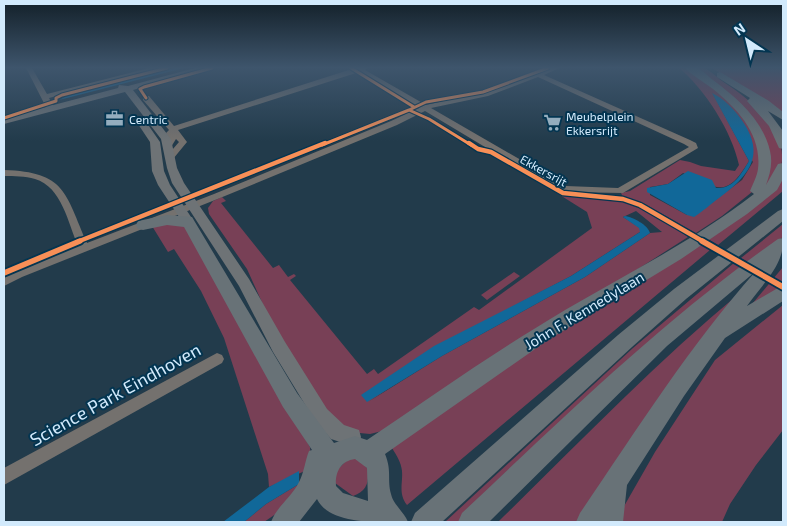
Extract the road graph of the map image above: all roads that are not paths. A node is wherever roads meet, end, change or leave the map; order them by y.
1 (42, 93) edge
2 (61, 93) edge
3 (109, 93) edge
4 (124, 93) edge
5 (125, 93) edge
6 (285, 93) edge
7 (400, 93) edge
8 (489, 93) edge
9 (578, 93) edge
10 (725, 93) edge
11 (740, 93) edge
12 (749, 93) edge
13 (44, 97) junction
14 (146, 98) dead end
15 (50, 108) junction
16 (427, 109) junction
17 (783, 117) edge
18 (4, 121) edge
19 (174, 129) junction
20 (168, 145) junction
21 (783, 145) edge
22 (170, 156) junction
23 (783, 167) edge
24 (4, 173) edge
25 (783, 203) edge
26 (186, 211) junction
27 (776, 218) edge
28 (721, 223) junction
29 (143, 225) joint
30 (780, 246) edge
31 (84, 248) junction
32 (4, 282) edge
33 (783, 292) edge
34 (715, 336) junction
35 (218, 358) dead end
36 (314, 421) junction
37 (354, 449) junction
38 (4, 477) edge
39 (617, 482) junction
40 (324, 486) junction
41 (392, 519) edge
42 (286, 520) edge
43 (424, 522) edge
44 (471, 522) edge
45 (589, 522) edge
46 (610, 522) edge

1 - 13 street
2 - 13 street
3 - 15 main road
4 - 26 main road
5 - 20 main road
6 - 19 street, Ekkersrijt
7 - 16 street, Ekkersrijt
8 - 16 street
9 - 16 street, Ekkersrijt
10 - 28 highway
11 - 21 highway
12 - 17 highway
13 - 15 street
14 - 19 street
15 - 18 main road
16 - 26 street
19 - 20 street
19 - 22 street
20 - 22 main road
22 - 26 main road
23 - 28 highway, John F. Kennedylaan
24 - 31 street
25 - 27 highway
26 - 29 highway
26 - 31 street
26 - 36 highway
27 - 43 highway
28 - 37 highway, John F. Kennedylaan
29 - 31 street
30 - 34 highway
30 - 44 highway
31 - 32 street
33 - 34 highway
34 - 39 highway
35 - 38 street, Science Park Eindhoven
36 - 37 main road
36 - 37 highway
36 - 42 highway
37 - 40 highway
37 - 41 highway
39 - 45 highway
39 - 46 highway
40 - 41 highway
40 - 42 highway

